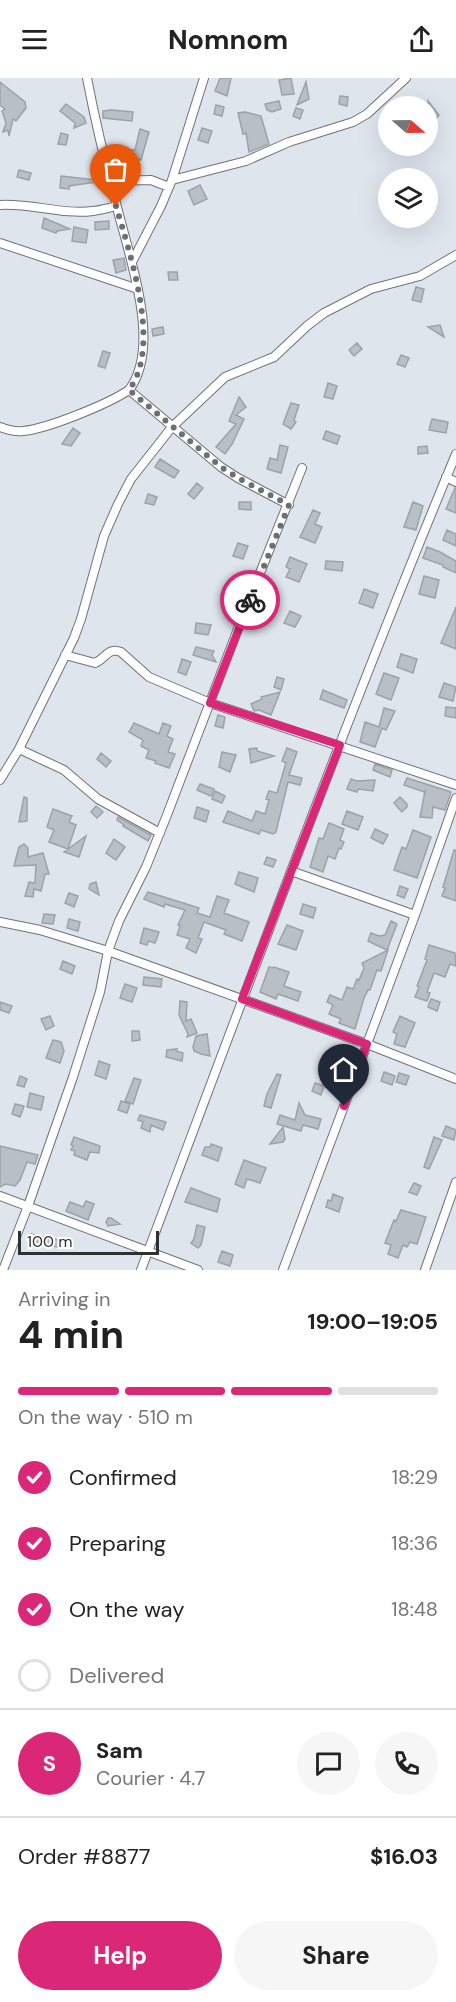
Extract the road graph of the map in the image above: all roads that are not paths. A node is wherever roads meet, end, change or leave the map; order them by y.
1 (87, 78) edge
2 (204, 78) edge
3 (406, 78) edge
4 (110, 181) junction
5 (171, 183) junction
6 (0, 205) edge
7 (116, 206) junction
8 (0, 243) edge
9 (456, 255) edge
10 (132, 262) junction
11 (138, 289) junction
12 (129, 390) junction
13 (172, 427) junction
14 (0, 428) edge
15 (456, 453) edge
16 (302, 468) dead end
17 (446, 477) junction
18 (456, 482) edge
19 (289, 505) junction
20 (65, 654) junction
21 (210, 703) junction
22 (340, 745) junction
23 (18, 749) junction
24 (0, 780) edge
25 (456, 785) edge
26 (456, 798) edge
27 (160, 833) junction
28 (291, 871) junction
29 (415, 915) junction
30 (0, 922) edge
31 (108, 951) junction
32 (242, 999) junction
33 (367, 1044) junction
34 (456, 1079) edge
35 (456, 1182) edge
36 (0, 1196) edge
37 (28, 1206) junction
38 (148, 1251) junction
39 (3, 1270) edge
40 (141, 1270) edge
41 (198, 1270) edge
42 (283, 1270) edge
43 (425, 1270) edge

1 - 4 street
2 - 5 street
3 - 5 street
4 - 5 street
4 - 7 street
5 - 10 street
6 - 7 street
7 - 10 street
8 - 11 street
9 - 13 street
10 - 11 street
11 - 12 street
12 - 13 street
12 - 14 street
13 - 19 street
13 - 20 street
15 - 17 street
16 - 19 street
17 - 18 street
17 - 22 street
19 - 21 street
20 - 21 street
20 - 23 street
21 - 22 street
21 - 27 street
22 - 25 street
22 - 28 street
23 - 24 street
23 - 27 street
26 - 29 street
27 - 31 street
28 - 29 street
28 - 32 street
29 - 33 street
30 - 31 street
31 - 32 street
31 - 37 street
32 - 33 street
32 - 38 street
33 - 34 street
33 - 42 street
35 - 43 street
36 - 37 street
37 - 38 street
37 - 39 street
38 - 40 street
38 - 41 street

